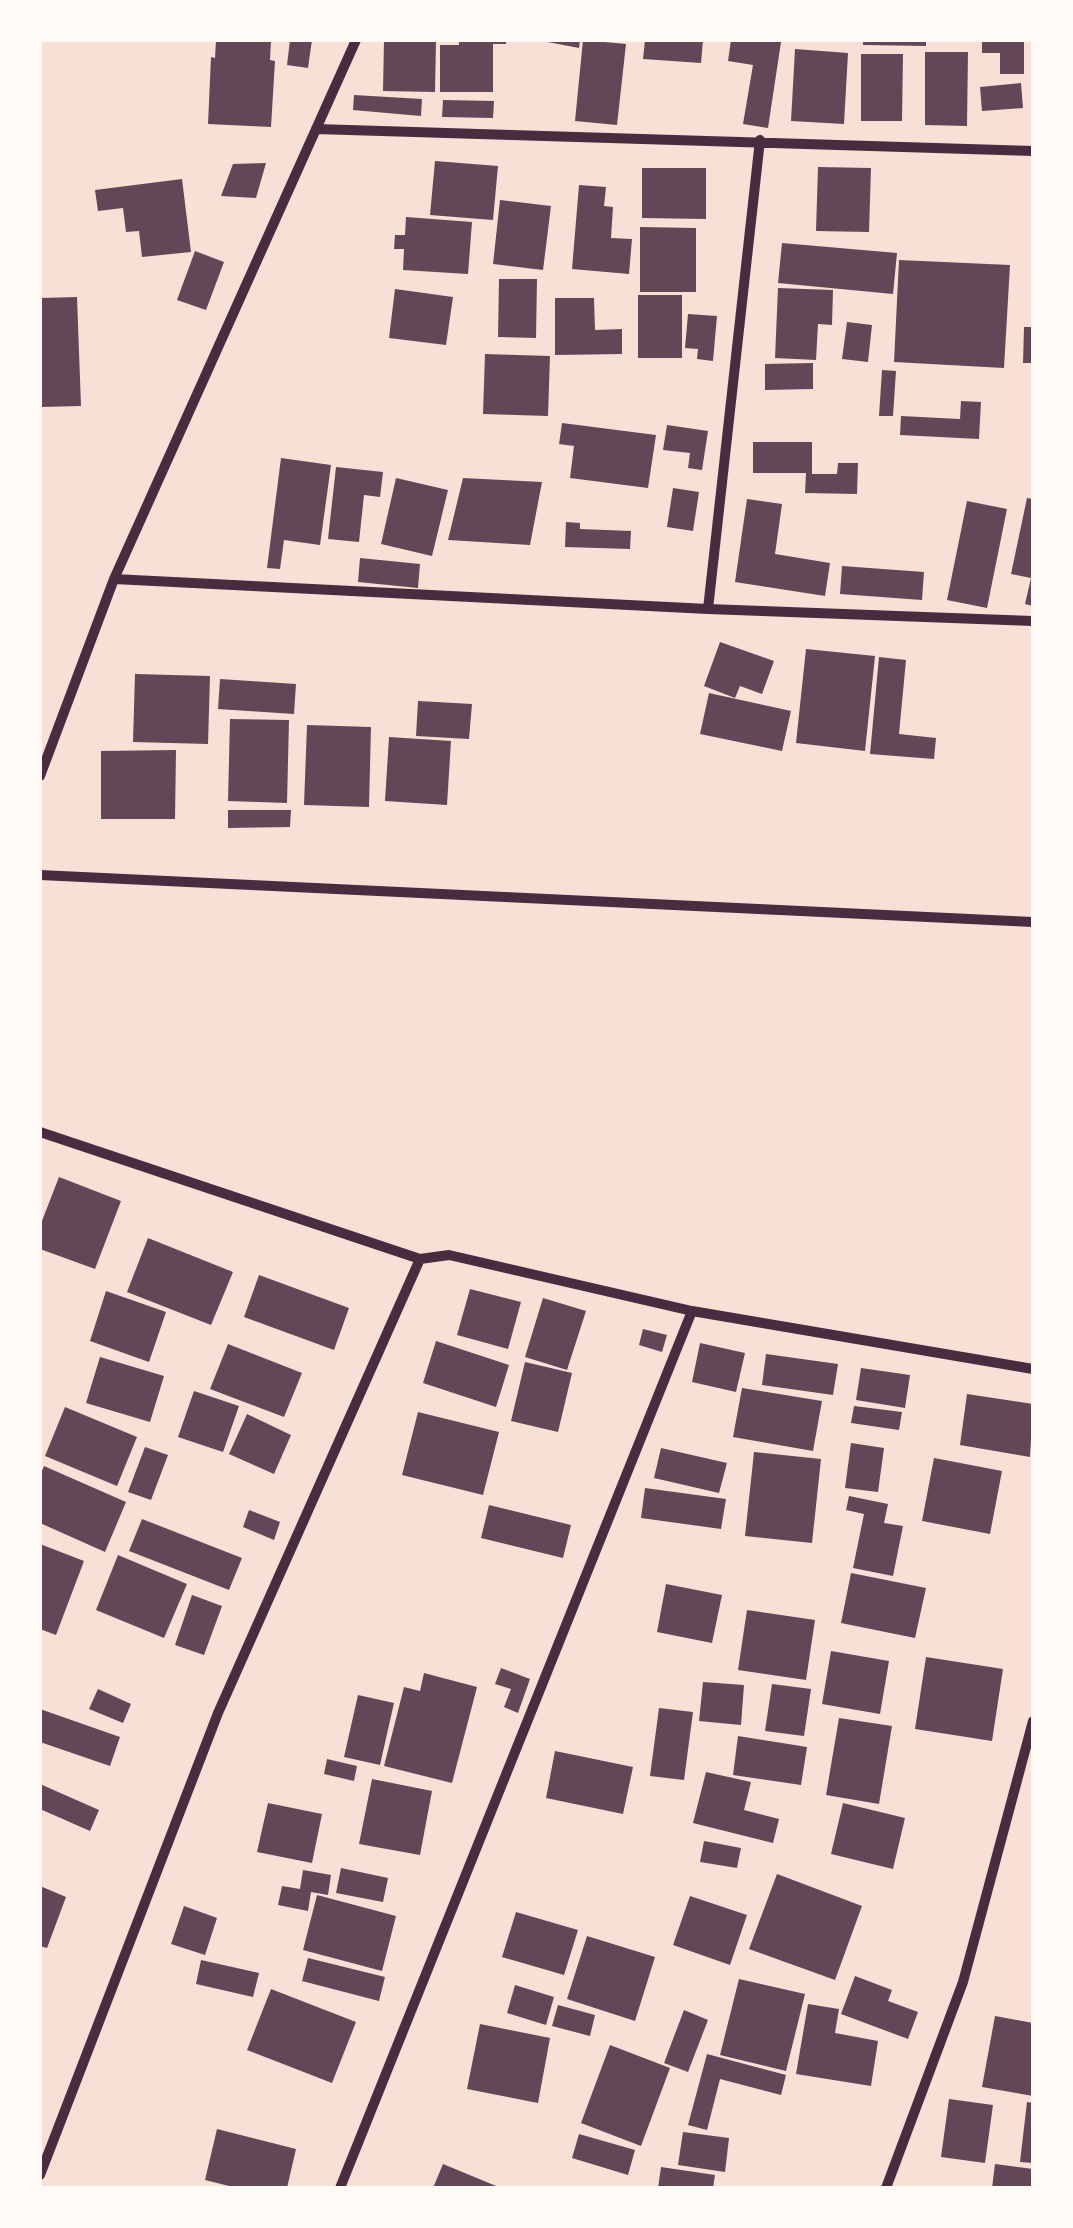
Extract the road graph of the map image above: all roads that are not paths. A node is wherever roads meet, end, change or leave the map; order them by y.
1 (356, 40) edge
2 (316, 129) junction
3 (760, 140) junction
4 (1033, 151) edge
5 (114, 579) junction
6 (708, 609) junction
7 (1033, 621) edge
8 (40, 776) edge
9 (40, 875) edge
10 (1033, 922) edge
11 (40, 1132) edge
12 (420, 1258) junction
13 (692, 1311) junction
14 (1033, 1368) edge
15 (1033, 1721) edge
16 (40, 2175) edge
17 (340, 2188) edge
18 (886, 2188) edge

1 - 2 street
2 - 3 street
2 - 5 street
3 - 4 street
3 - 6 street
5 - 6 street
5 - 8 street
6 - 7 street
9 - 10 street
11 - 12 street
12 - 13 street
12 - 16 street
13 - 14 street
13 - 17 street
15 - 18 street

